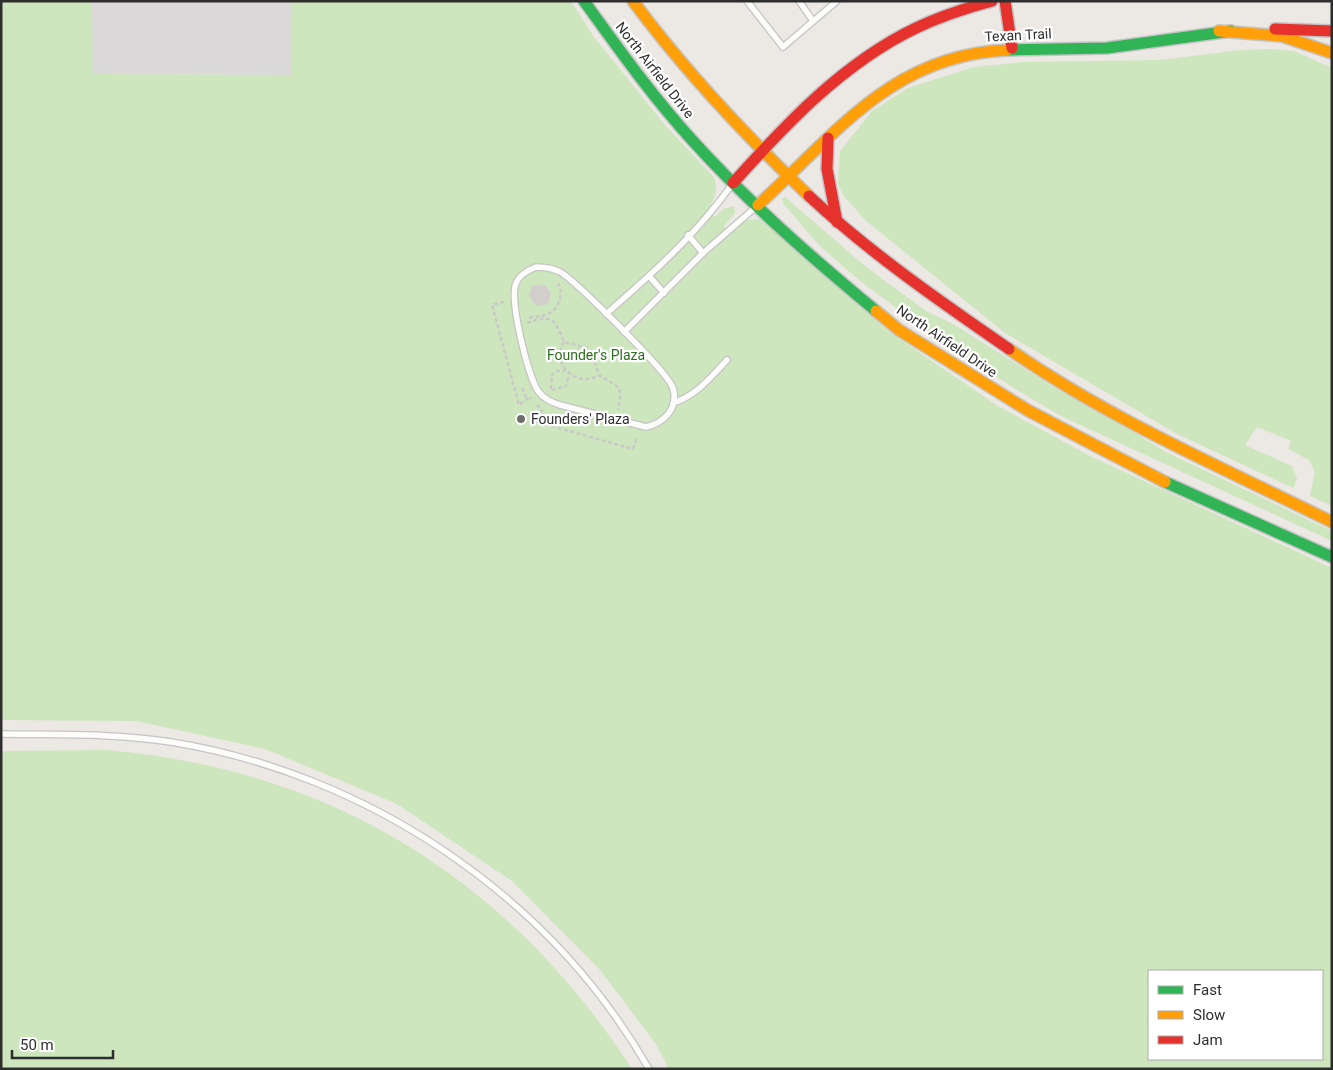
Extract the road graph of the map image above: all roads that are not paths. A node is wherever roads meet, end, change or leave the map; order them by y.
1 (584, 1) edge
2 (633, 1) edge
3 (747, 1) edge
4 (799, 1) edge
5 (837, 1) edge
6 (992, 1) edge
7 (1005, 1) edge
8 (814, 21) junction
9 (1332, 30) edge
10 (1219, 31) junction
11 (1012, 48) junction
12 (1332, 53) edge
13 (828, 138) junction
14 (762, 150) junction
15 (790, 177) junction
16 (733, 183) junction
17 (758, 205) junction
18 (837, 222) junction
19 (688, 235) junction
20 (703, 252) junction
21 (649, 276) junction
22 (664, 293) junction
23 (606, 314) junction
24 (624, 332) junction
25 (727, 360) dead end
26 (673, 403) junction
27 (1332, 522) edge
28 (1332, 556) edge
29 (1, 734) edge
30 (649, 1069) edge

1 - 16 main road, North Airfield Drive
2 - 14 main road, North Airfield Drive
3 - 8 lane
4 - 8 lane
5 - 8 lane
6 - 14 main road
7 - 11 main road
9 - 10 main road, Texan Trail
10 - 11 main road, Texan Trail
10 - 12 main road
11 - 13 main road, Texan Trail
13 - 15 main road, Texan Trail
13 - 18 main road
14 - 15 main road, North Airfield Drive
14 - 16 main road
15 - 17 main road, Texan Trail
15 - 18 main road, North Airfield Drive
16 - 17 main road, North Airfield Drive
16 - 19 lane
17 - 20 lane
17 - 28 main road, North Airfield Drive
18 - 27 main road, North Airfield Drive
19 - 20 lane
19 - 21 lane
20 - 22 lane
21 - 22 lane
21 - 23 lane
22 - 24 lane
23 - 24 lane
23 - 26 lane
24 - 26 lane
25 - 26 lane
29 - 30 lane

